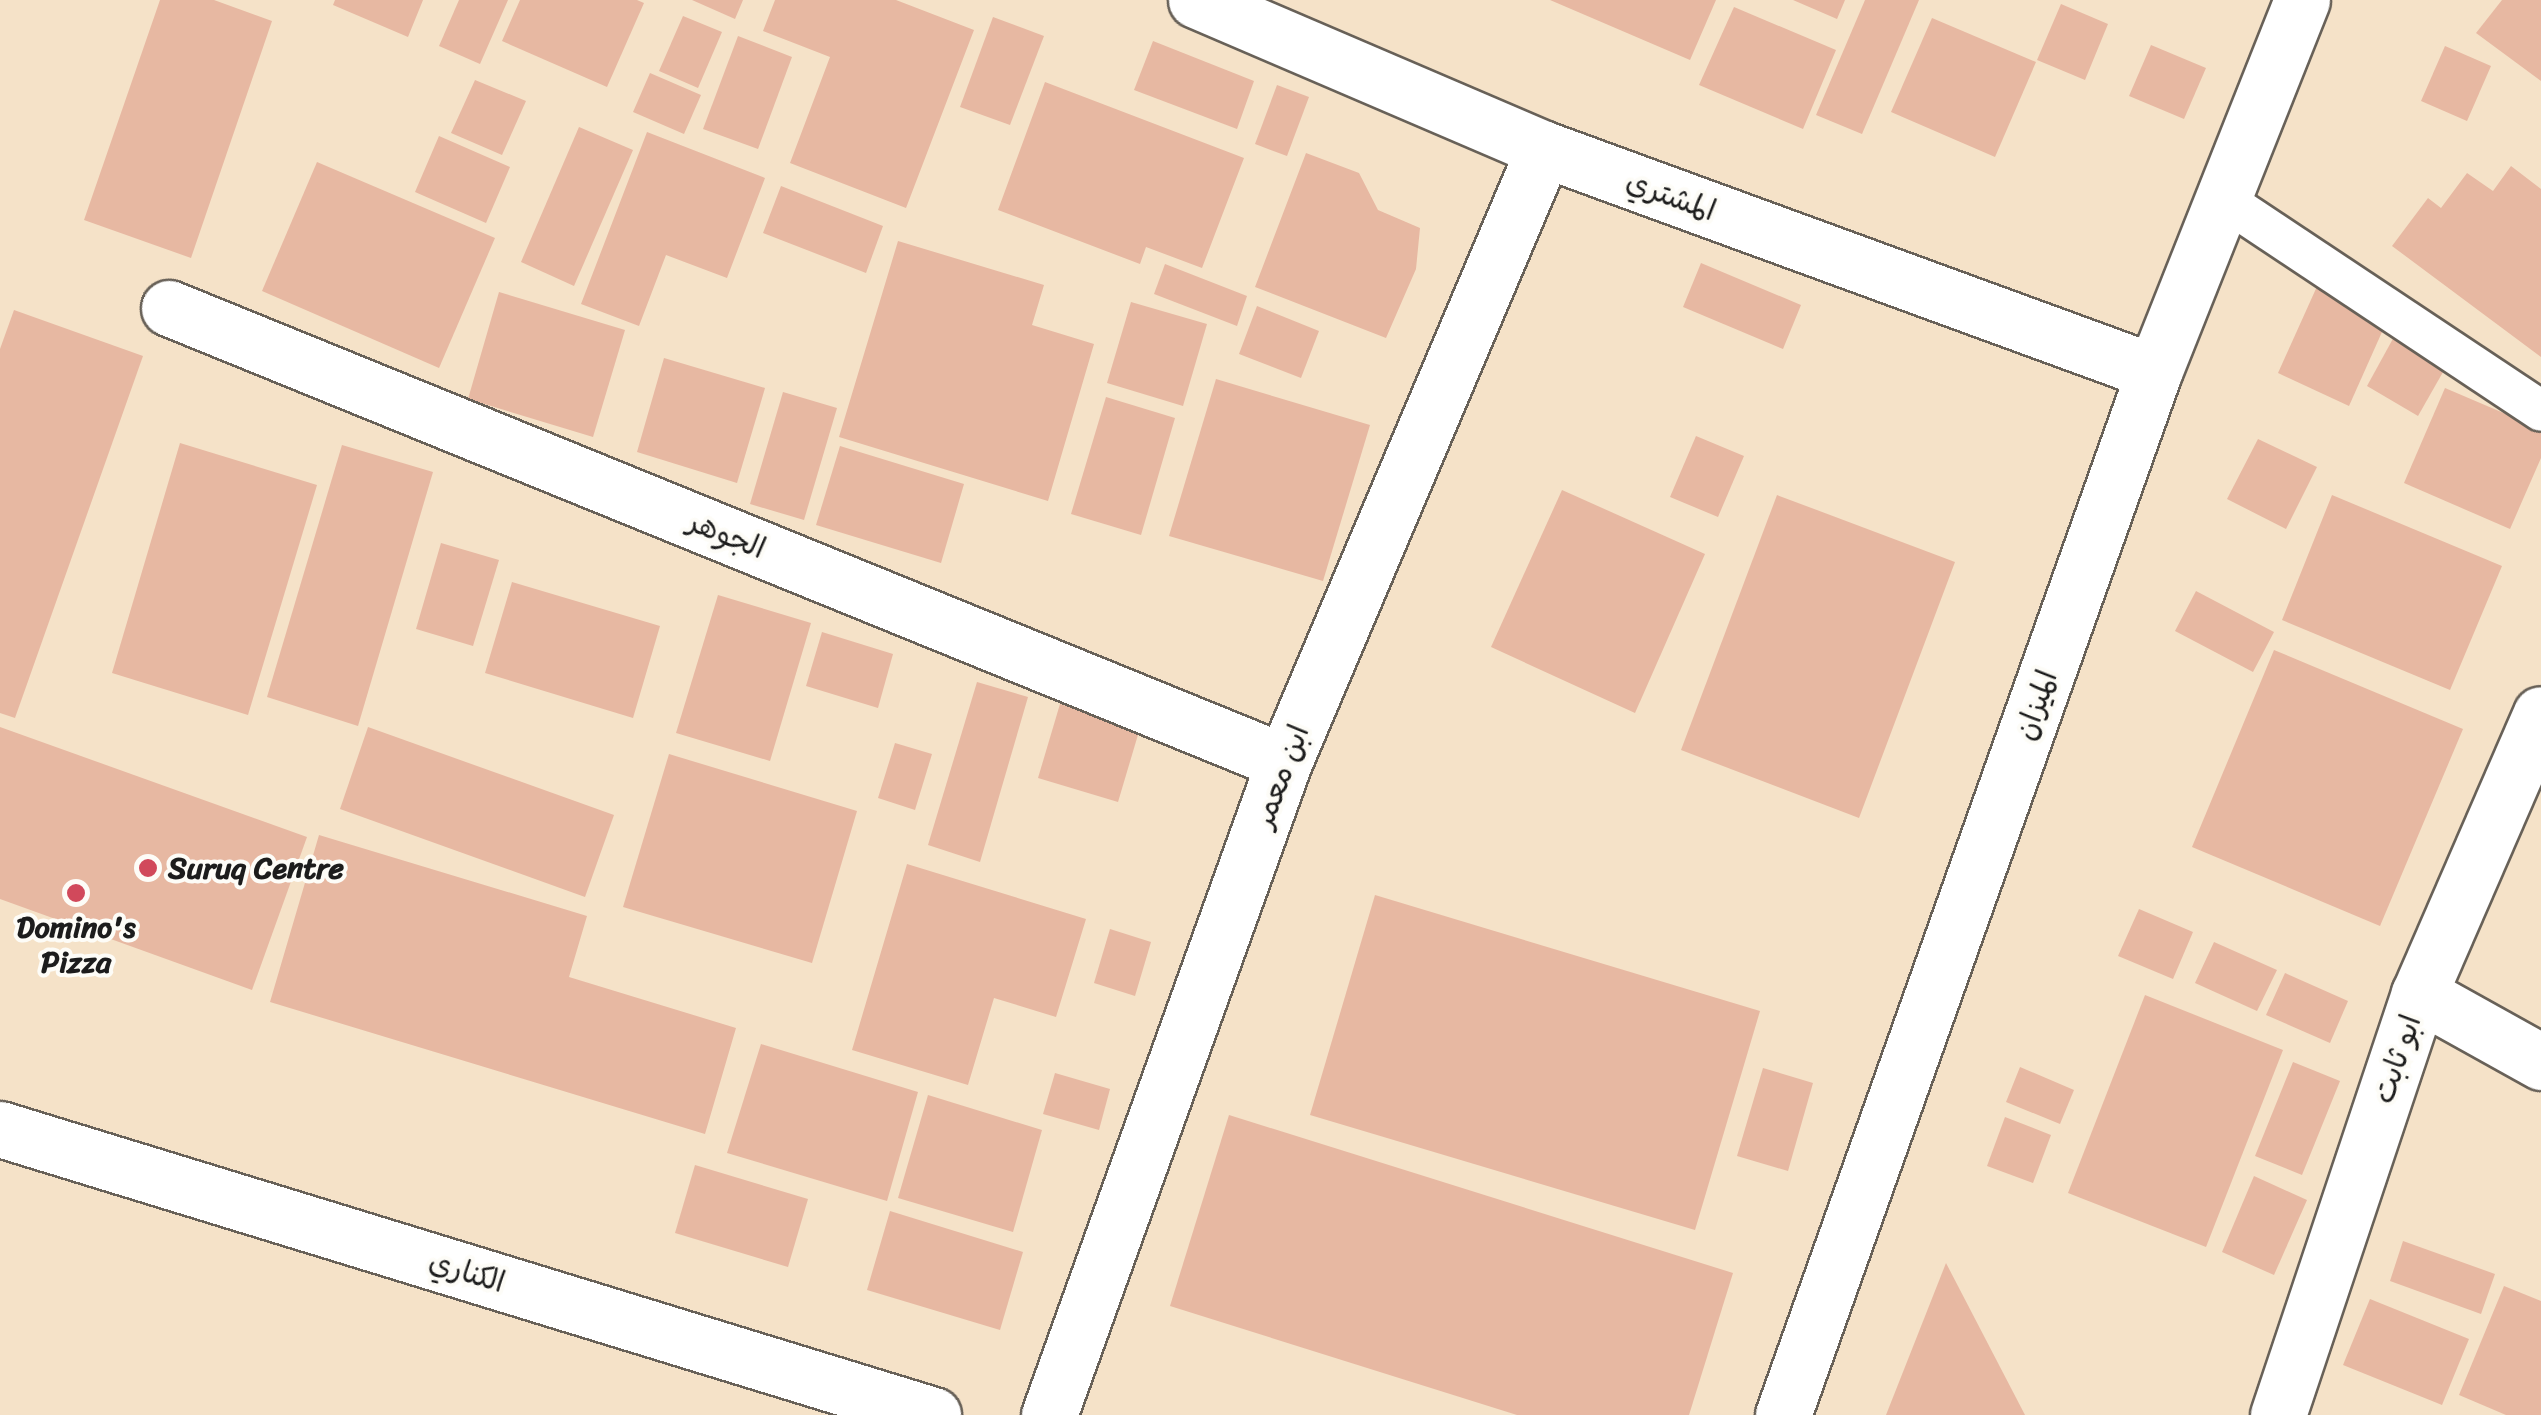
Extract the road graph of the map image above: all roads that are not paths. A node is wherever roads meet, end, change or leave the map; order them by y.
1 (1196, 0) edge
2 (2302, 0) edge
3 (1544, 150) junction
4 (2220, 198) junction
5 (169, 308) dead end
6 (2154, 372) junction
7 (2541, 412) edge
8 (2541, 714) edge
9 (1284, 762) junction
10 (2418, 994) junction
11 (2541, 1062) edge
12 (0, 1129) edge
13 (933, 1415) edge
14 (1049, 1415) edge
15 (1783, 1415) edge
16 (2278, 1415) edge

1 - 3 street, المشتري
2 - 4 street, الميزان
3 - 6 street, المشتري
3 - 9 street, ابن معمر
4 - 6 street, الميزان
4 - 7 lane
5 - 9 street, الجوهر
6 - 15 street, الميزان
8 - 10 street, ابو ثابت
9 - 14 street, ابن معمر
10 - 11 street
10 - 16 street, ابو ثابت
12 - 13 street, الكناري

